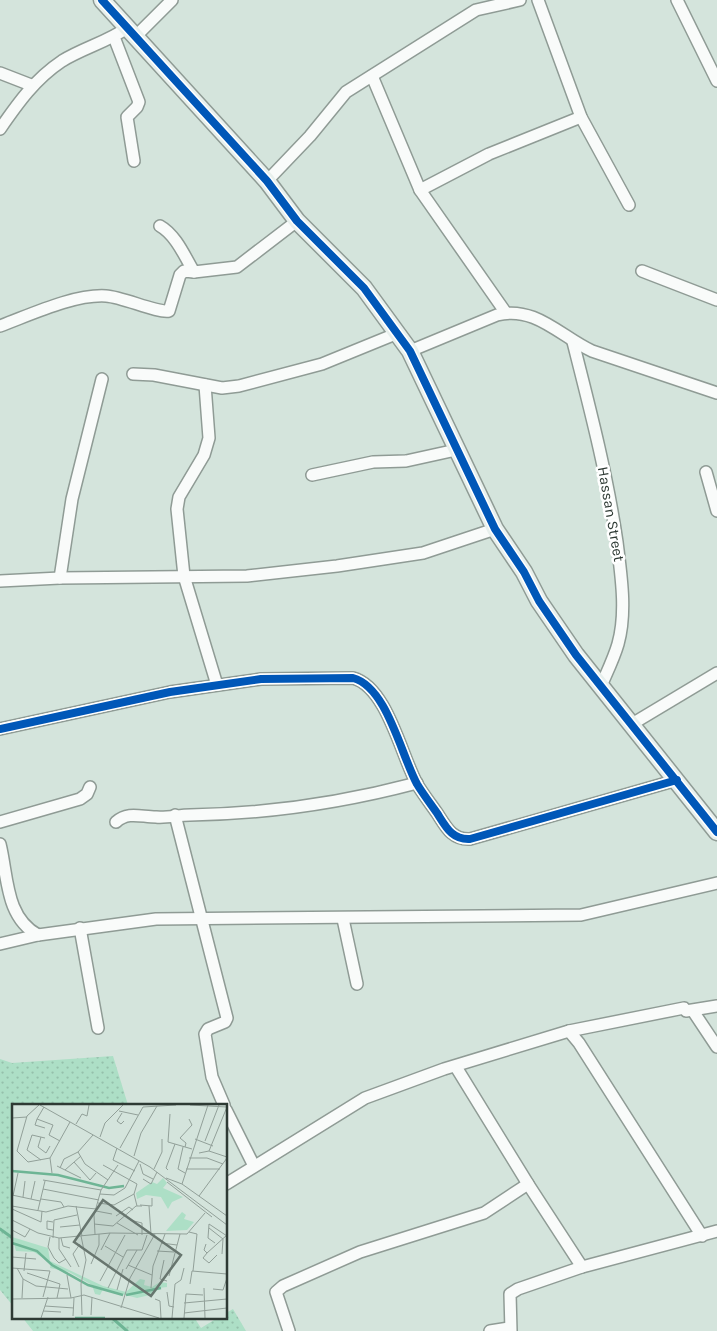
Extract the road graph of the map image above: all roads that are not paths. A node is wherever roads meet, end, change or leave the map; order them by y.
1 (102, 0) edge
2 (172, 0) edge
3 (520, 0) edge
4 (538, 0) edge
5 (676, 0) edge
6 (126, 34) junction
7 (0, 73) edge
8 (372, 76) junction
9 (717, 81) edge
10 (31, 86) junction
11 (581, 117) junction
12 (0, 129) edge
13 (134, 162) dead end
14 (267, 180) junction
15 (420, 190) junction
16 (629, 205) dead end
17 (297, 221) junction
18 (160, 226) dead end
19 (642, 271) dead end
20 (194, 272) junction
21 (717, 300) edge
22 (506, 313) junction
23 (0, 326) edge
24 (398, 333) junction
25 (573, 342) junction
26 (410, 351) junction
27 (133, 374) dead end
28 (102, 379) dead end
29 (205, 385) junction
30 (717, 394) edge
31 (456, 450) junction
32 (706, 472) dead end
33 (312, 475) dead end
34 (717, 512) edge
35 (495, 529) junction
36 (184, 576) junction
37 (60, 578) junction
38 (0, 581) edge
39 (717, 673) edge
40 (217, 686) junction
41 (601, 686) junction
42 (632, 724) junction
43 (0, 729) edge
44 (677, 780) junction
45 (417, 784) junction
46 (90, 788) dead end
47 (174, 815) junction
48 (0, 822) edge
49 (116, 822) dead end
50 (715, 824) edge
51 (0, 844) edge
52 (717, 883) edge
53 (343, 919) junction
54 (200, 920) junction
55 (80, 928) junction
56 (38, 935) junction
57 (0, 944) edge
58 (357, 984) dead end
59 (717, 1006) edge
60 (693, 1011) junction
61 (98, 1028) dead end
62 (570, 1031) junction
63 (717, 1047) edge
64 (456, 1067) junction
65 (224, 1104) edge
66 (228, 1114) edge
67 (254, 1166) junction
68 (228, 1183) edge
69 (528, 1184) junction
70 (717, 1231) edge
71 (702, 1236) junction
72 (582, 1267) junction
73 (510, 1329) edge
74 (289, 1331) edge
75 (490, 1331) edge

1 - 6 street
2 - 6 street
3 - 8 street
4 - 11 street
5 - 9 street
6 - 10 street
6 - 13 street
6 - 14 street
7 - 10 street
8 - 14 street
8 - 15 street
10 - 12 street
11 - 15 street
11 - 16 street
14 - 17 street
15 - 22 street
17 - 20 street
17 - 24 street
18 - 20 street
19 - 21 street
20 - 23 street
22 - 25 street
22 - 26 street
24 - 26 street
24 - 29 street
25 - 30 street
25 - 41 street, Hassan Street
26 - 31 street
27 - 29 street
28 - 37 street
29 - 36 street
31 - 33 street
31 - 35 street
32 - 34 street
35 - 36 street
35 - 41 street
36 - 37 street
36 - 40 street
37 - 38 street
39 - 42 street
40 - 43 street
40 - 45 street
41 - 42 street
42 - 44 street
44 - 45 street
44 - 50 street
45 - 47 street
46 - 48 street
47 - 49 street
47 - 54 street
51 - 56 street
52 - 53 street
53 - 54 street
53 - 58 street
54 - 55 street
54 - 65 street
55 - 56 street
55 - 61 street
56 - 57 street
59 - 60 street
60 - 62 street
60 - 63 street
62 - 64 street
62 - 71 street
64 - 67 street
64 - 69 street
66 - 67 street
67 - 68 street
69 - 72 street
69 - 74 street
70 - 71 street
71 - 72 street
72 - 73 street
73 - 75 street

